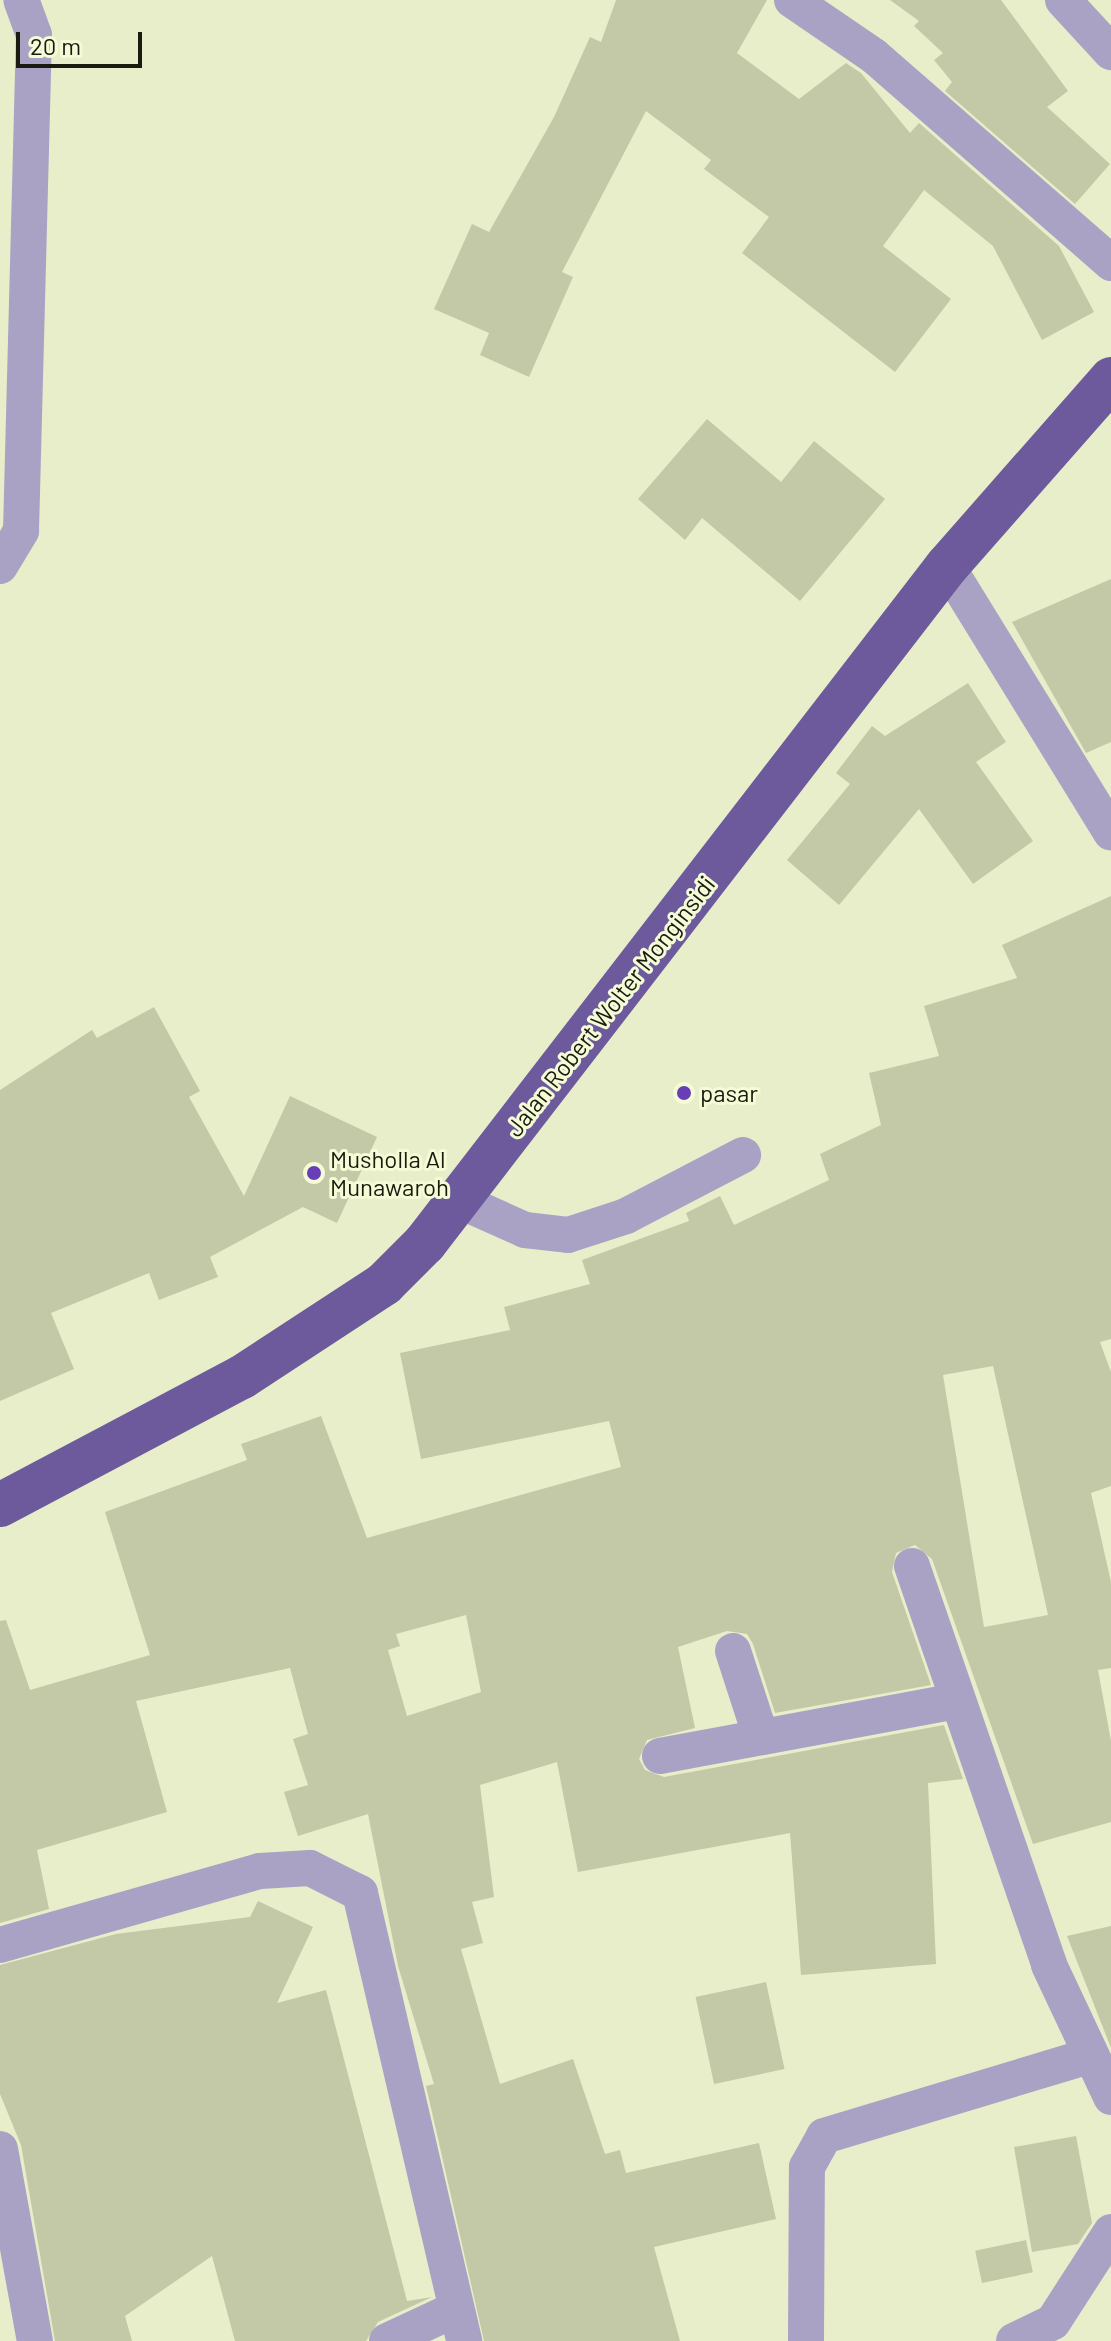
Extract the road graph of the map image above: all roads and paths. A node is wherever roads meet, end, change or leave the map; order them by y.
1 (21, 0) edge
2 (792, 0) edge
3 (1063, 0) edge
4 (1111, 52) edge
5 (1111, 263) edge
6 (1111, 379) edge
7 (0, 566) edge
8 (947, 566) junction
9 (1111, 833) edge
10 (743, 1155) dead end
11 (458, 1200) junction
12 (0, 1505) edge
13 (912, 1566) dead end
14 (733, 1651) dead end
15 (958, 1701) junction
16 (761, 1737) junction
17 (660, 1756) dead end
18 (0, 1945) edge
19 (1089, 2056) junction
20 (1111, 2097) edge
21 (0, 2149) edge
22 (1111, 2232) edge
23 (459, 2325) edge
24 (1055, 2332) edge
25 (35, 2341) edge
26 (387, 2341) edge
27 (806, 2341) edge
28 (1014, 2341) edge

1 - 7 street
2 - 5 street
3 - 4 street
6 - 8 highway, Jalan Robert Wolter Monginsidi
8 - 9 street
8 - 11 highway, Jalan Robert Wolter Monginsidi
10 - 11 street
11 - 12 highway, Jalan Robert Wolter Monginsidi
13 - 15 street
14 - 16 street
15 - 16 street
15 - 19 street
16 - 17 street
18 - 23 street
19 - 20 street
19 - 27 street
21 - 25 street
22 - 24 street
23 - 26 street
24 - 28 street

